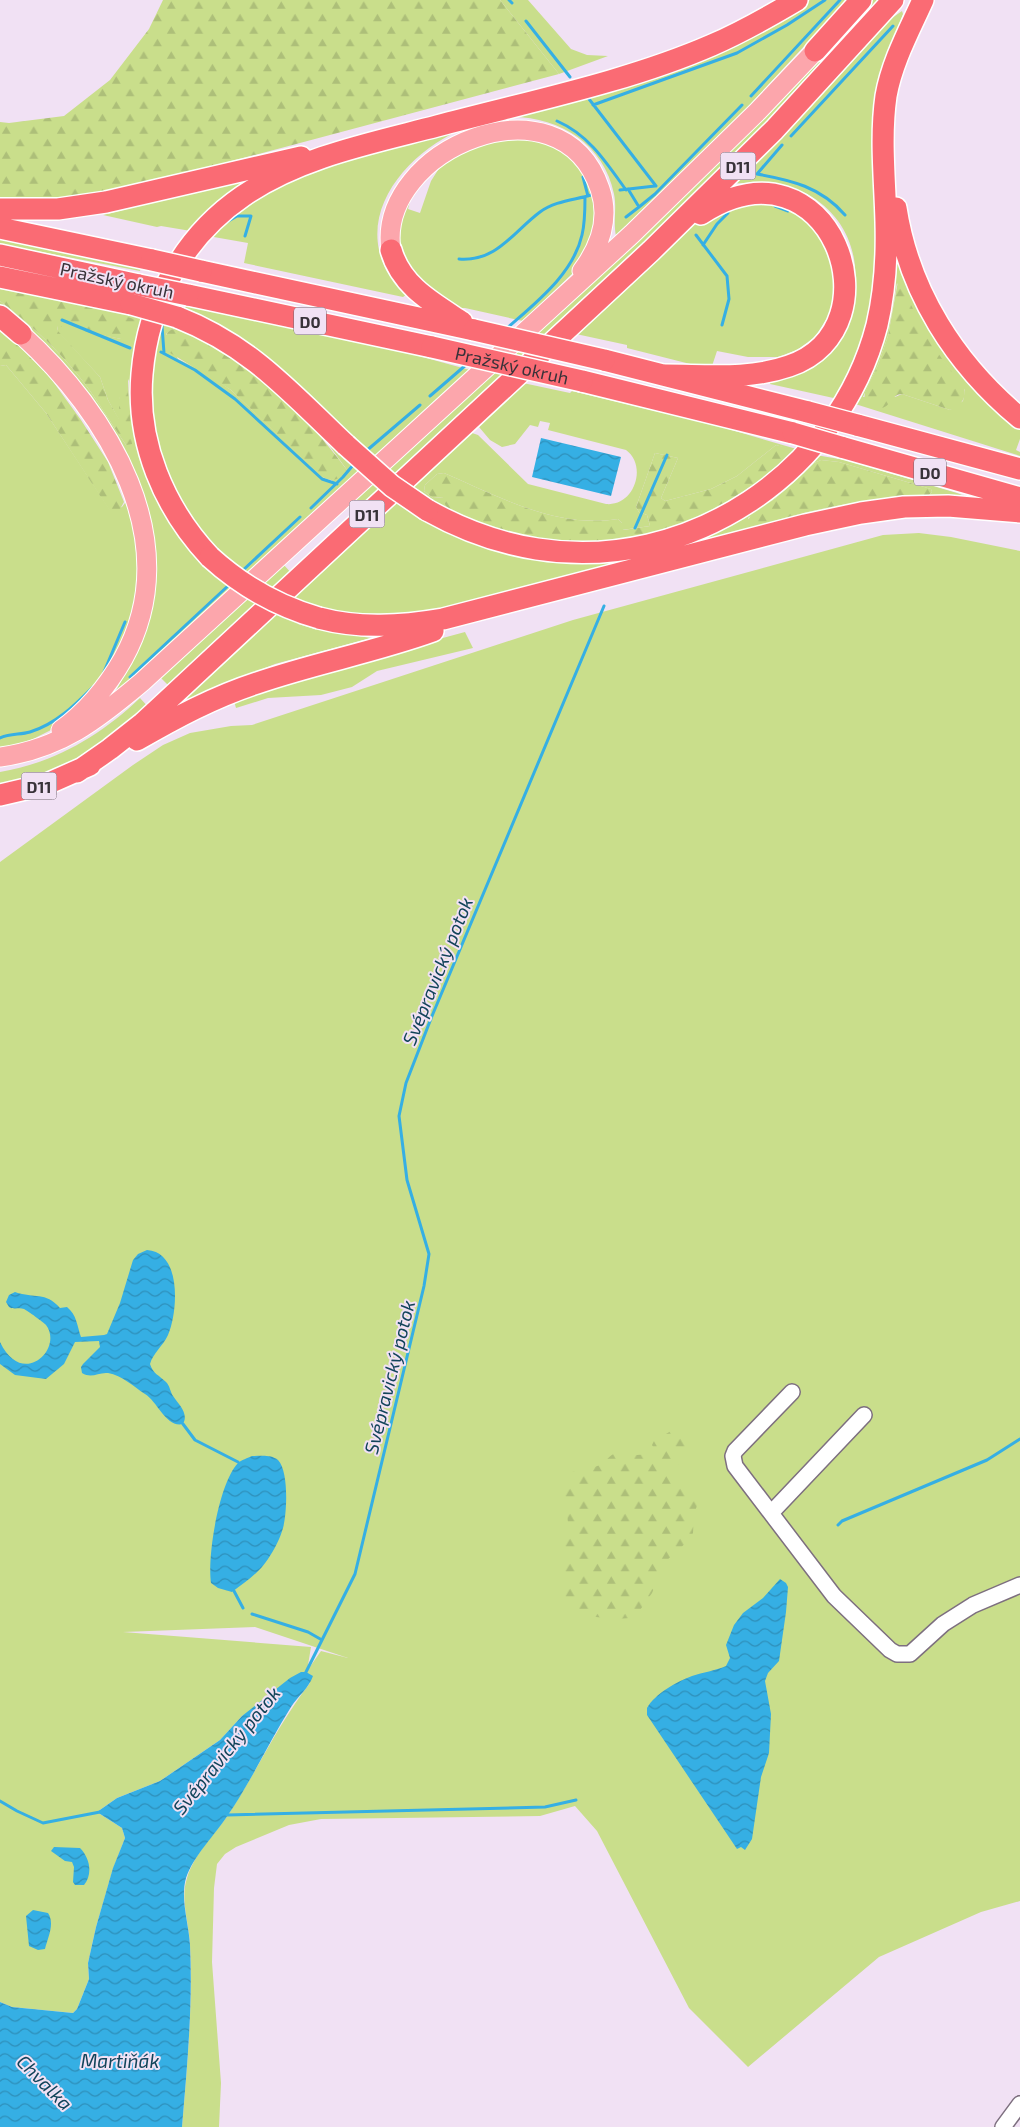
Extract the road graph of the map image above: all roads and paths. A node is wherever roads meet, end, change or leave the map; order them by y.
1 (797, 0) edge
2 (861, 0) edge
3 (894, 0) edge
4 (923, 0) edge
5 (914, 20) junction
6 (815, 51) joint
7 (392, 138) junction
8 (0, 209) edge
9 (0, 228) edge
10 (391, 250) joint
11 (651, 251) junction
12 (0, 255) edge
13 (0, 277) edge
14 (550, 308) junction
15 (0, 316) edge
16 (463, 326) junction
17 (21, 334) joint
18 (665, 375) junction
19 (1020, 418) edge
20 (1020, 469) edge
21 (1020, 498) edge
22 (1020, 512) edge
23 (508, 603) junction
24 (0, 756) edge
25 (77, 772) junction
26 (0, 795) edge
27 (792, 1392) dead end
28 (864, 1415) dead end
29 (771, 1513) junction
30 (1020, 1586) edge
31 (1020, 2104) edge
32 (1009, 2125) edge

1 - 7 highway
2 - 6 highway
3 - 11 highway, D11
4 - 5 highway
5 - 13 highway, bridge
5 - 19 highway
6 - 14 main road
7 - 8 highway
7 - 23 highway, bridge
9 - 16 highway, Pražský okruh / D0, bridge
10 - 14 main road
10 - 16 highway
11 - 18 highway
11 - 25 highway, D11
12 - 21 highway, Pražský okruh / D0, bridge
14 - 24 main road
15 - 17 highway
16 - 18 highway, Pražský okruh / D0, bridge
17 - 24 main road
18 - 20 highway, Pražský okruh / D0, bridge
22 - 23 highway
23 - 25 highway
25 - 26 highway, D11
27 - 29 street
28 - 29 street
29 - 30 street
31 - 32 street

